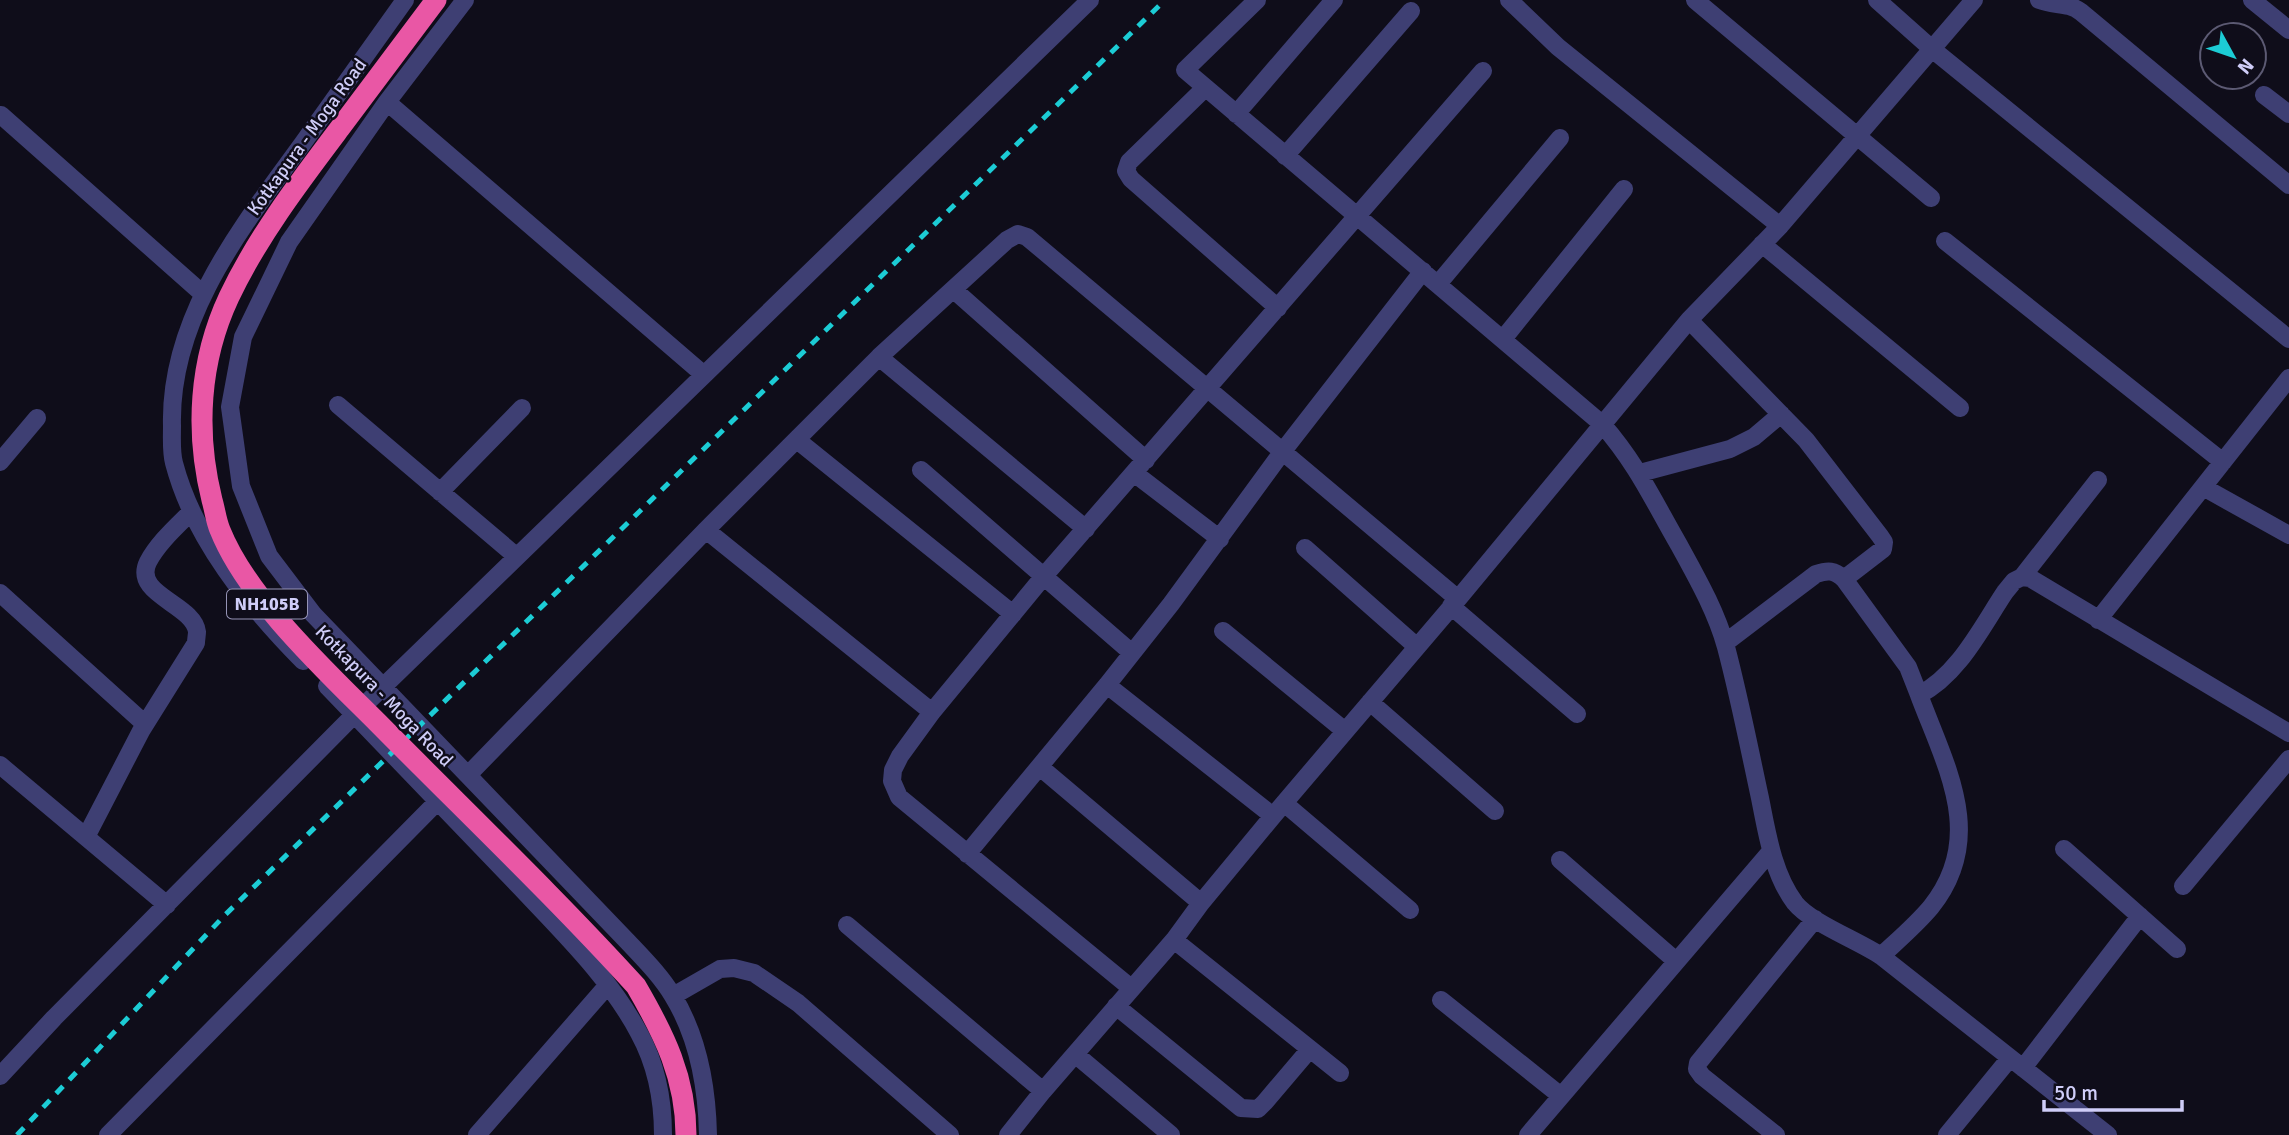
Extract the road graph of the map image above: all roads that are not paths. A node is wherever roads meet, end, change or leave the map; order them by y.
1 (405, 0) edge
2 (436, 0) edge
3 (465, 0) edge
4 (1090, 0) edge
5 (1257, 0) edge
6 (1334, 0) edge
7 (1509, 0) edge
8 (1695, 0) edge
9 (1877, 0) edge
10 (1974, 0) edge
11 (2039, 0) edge
12 (2252, 0) edge
13 (1411, 11) dead end
14 (2289, 30) edge
15 (1932, 49) junction
16 (1483, 71) dead end
17 (1205, 88) junction
18 (2264, 95) dead end
19 (387, 102) junction
20 (1236, 114) junction
21 (2289, 114) edge
22 (1, 115) edge
23 (1858, 136) junction
24 (1560, 138) dead end
25 (1285, 156) junction
26 (2289, 185) edge
27 (1624, 189) dead end
28 (1931, 198) dead end
29 (1357, 215) junction
30 (1780, 226) junction
31 (1945, 242) dead end
32 (1762, 244) junction
33 (1423, 271) junction
34 (1438, 284) junction
35 (954, 290) junction
36 (203, 294) junction
37 (1278, 308) junction
38 (1689, 320) junction
39 (1503, 338) junction
40 (2289, 339) edge
41 (879, 357) junction
42 (703, 374) junction
43 (2289, 378) edge
44 (1207, 390) junction
45 (338, 405) dead end
46 (522, 408) dead end
47 (1960, 408) dead end
48 (1781, 414) junction
49 (37, 418) dead end
50 (1602, 424) junction
51 (797, 440) junction
52 (1283, 451) junction
53 (0, 461) edge
54 (2223, 462) junction
55 (1140, 467) junction
56 (921, 470) dead end
57 (1640, 473) junction
58 (2098, 480) dead end
59 (2203, 487) junction
60 (440, 492) junction
61 (191, 512) junction
62 (1086, 529) junction
63 (706, 530) junction
64 (2289, 535) edge
65 (1220, 539) junction
66 (1305, 548) dead end
67 (516, 556) junction
68 (1045, 576) junction
69 (2022, 577) junction
70 (1844, 579) junction
71 (0, 593) edge
72 (1455, 603) junction
73 (1013, 614) junction
74 (2098, 620) junction
75 (1223, 631) dead end
76 (1725, 643) junction
77 (1416, 646) junction
78 (1132, 653) junction
79 (1107, 685) junction
80 (384, 686) junction
81 (1919, 695) junction
82 (1370, 702) junction
83 (932, 712) junction
84 (1577, 714) dead end
85 (354, 715) junction
86 (145, 724) junction
87 (1345, 731) junction
88 (2289, 733) edge
89 (2289, 759) edge
90 (0, 765) edge
91 (1040, 767) junction
92 (468, 775) junction
93 (438, 801) junction
94 (1278, 810) junction
95 (1494, 811) dead end
96 (86, 837) junction
97 (2064, 849) dead end
98 (1771, 850) junction
99 (967, 854) junction
100 (1560, 860) dead end
101 (2183, 887) dead end
102 (1201, 903) junction
103 (167, 905) junction
104 (1410, 910) dead end
105 (2140, 916) junction
106 (1815, 919) junction
107 (847, 925) dead end
108 (1174, 940) junction
109 (2177, 949) dead end
110 (1881, 956) junction
111 (1676, 961) junction
112 (607, 986) junction
113 (1131, 988) junction
114 (673, 996) junction
115 (1441, 1000) dead end
116 (1116, 1006) junction
117 (1310, 1049) junction
118 (1075, 1054) junction
119 (2017, 1063) junction
120 (1340, 1073) dead end
121 (0, 1076) edge
122 (1043, 1091) junction
123 (1561, 1096) junction
124 (108, 1135) edge
125 (477, 1135) edge
126 (663, 1135) edge
127 (685, 1135) edge
128 (708, 1135) edge
129 (950, 1135) edge
130 (1008, 1135) edge
131 (1171, 1135) edge
132 (1528, 1135) edge
133 (1776, 1135) edge
134 (1947, 1135) edge
135 (2108, 1135) edge

1 - 36 street
2 - 127 highway, Kotkapura - Moga Road / NH105B, bridge
3 - 19 street
4 - 42 street
5 - 17 street
6 - 20 street
7 - 30 street
8 - 23 street
9 - 15 street
10 - 15 street
11 - 26 street
12 - 14 street
13 - 25 street
15 - 23 street
15 - 40 street
16 - 29 street
17 - 20 street
17 - 37 street
18 - 21 street
19 - 42 street
19 - 80 street
20 - 25 street
22 - 36 street
23 - 28 street
23 - 30 street
24 - 34 street
25 - 29 street
27 - 39 street
29 - 33 street
29 - 37 street
30 - 32 street
31 - 54 street
32 - 38 street
32 - 47 street
33 - 34 street
33 - 52 street
34 - 39 street
35 - 41 street
35 - 44 street
35 - 55 street
36 - 61 street
37 - 44 street
38 - 48 street
38 - 50 street
39 - 50 street
41 - 51 street
41 - 62 street
42 - 67 street
43 - 54 street
44 - 52 street
44 - 55 street
45 - 60 street
46 - 60 street
48 - 57 street
48 - 70 street
49 - 53 street
50 - 57 street
50 - 72 street
51 - 63 street
51 - 73 street
52 - 65 street
52 - 72 street
54 - 59 street
55 - 62 street
55 - 65 street
56 - 68 street
57 - 76 street
58 - 69 street
59 - 64 street
59 - 74 street
60 - 67 street
61 - 85 street
61 - 86 street
62 - 68 street
63 - 83 street
63 - 92 street
65 - 78 street
66 - 77 street
67 - 80 street
68 - 73 street
68 - 78 street
69 - 74 street
69 - 81 street
70 - 76 street
70 - 81 street
71 - 86 street
72 - 77 street
72 - 84 street
73 - 83 street
74 - 88 street
75 - 87 street
76 - 98 street
77 - 82 street
78 - 79 street
79 - 91 street
79 - 94 street
80 - 85 street
80 - 92 street
81 - 110 street
82 - 87 street
82 - 95 street
83 - 99 street
85 - 93 street
85 - 103 street
86 - 96 street
87 - 94 street
89 - 101 street
90 - 96 street
91 - 99 street
91 - 102 street
92 - 114 street
93 - 112 street
93 - 124 street
94 - 102 street
94 - 104 street
96 - 103 street
97 - 105 street
98 - 106 street
98 - 111 street
99 - 113 street
100 - 111 street
102 - 108 street
103 - 121 street
105 - 109 street
105 - 119 street
106 - 110 street
106 - 133 street
107 - 122 street
108 - 113 street
108 - 117 street
110 - 119 street
111 - 123 street
112 - 125 street
112 - 126 street
113 - 116 street
114 - 128 street
114 - 129 street
115 - 123 street
116 - 117 street
116 - 118 street
117 - 120 street
118 - 122 street
118 - 131 street
119 - 134 street
119 - 135 street
122 - 130 street
123 - 132 street

